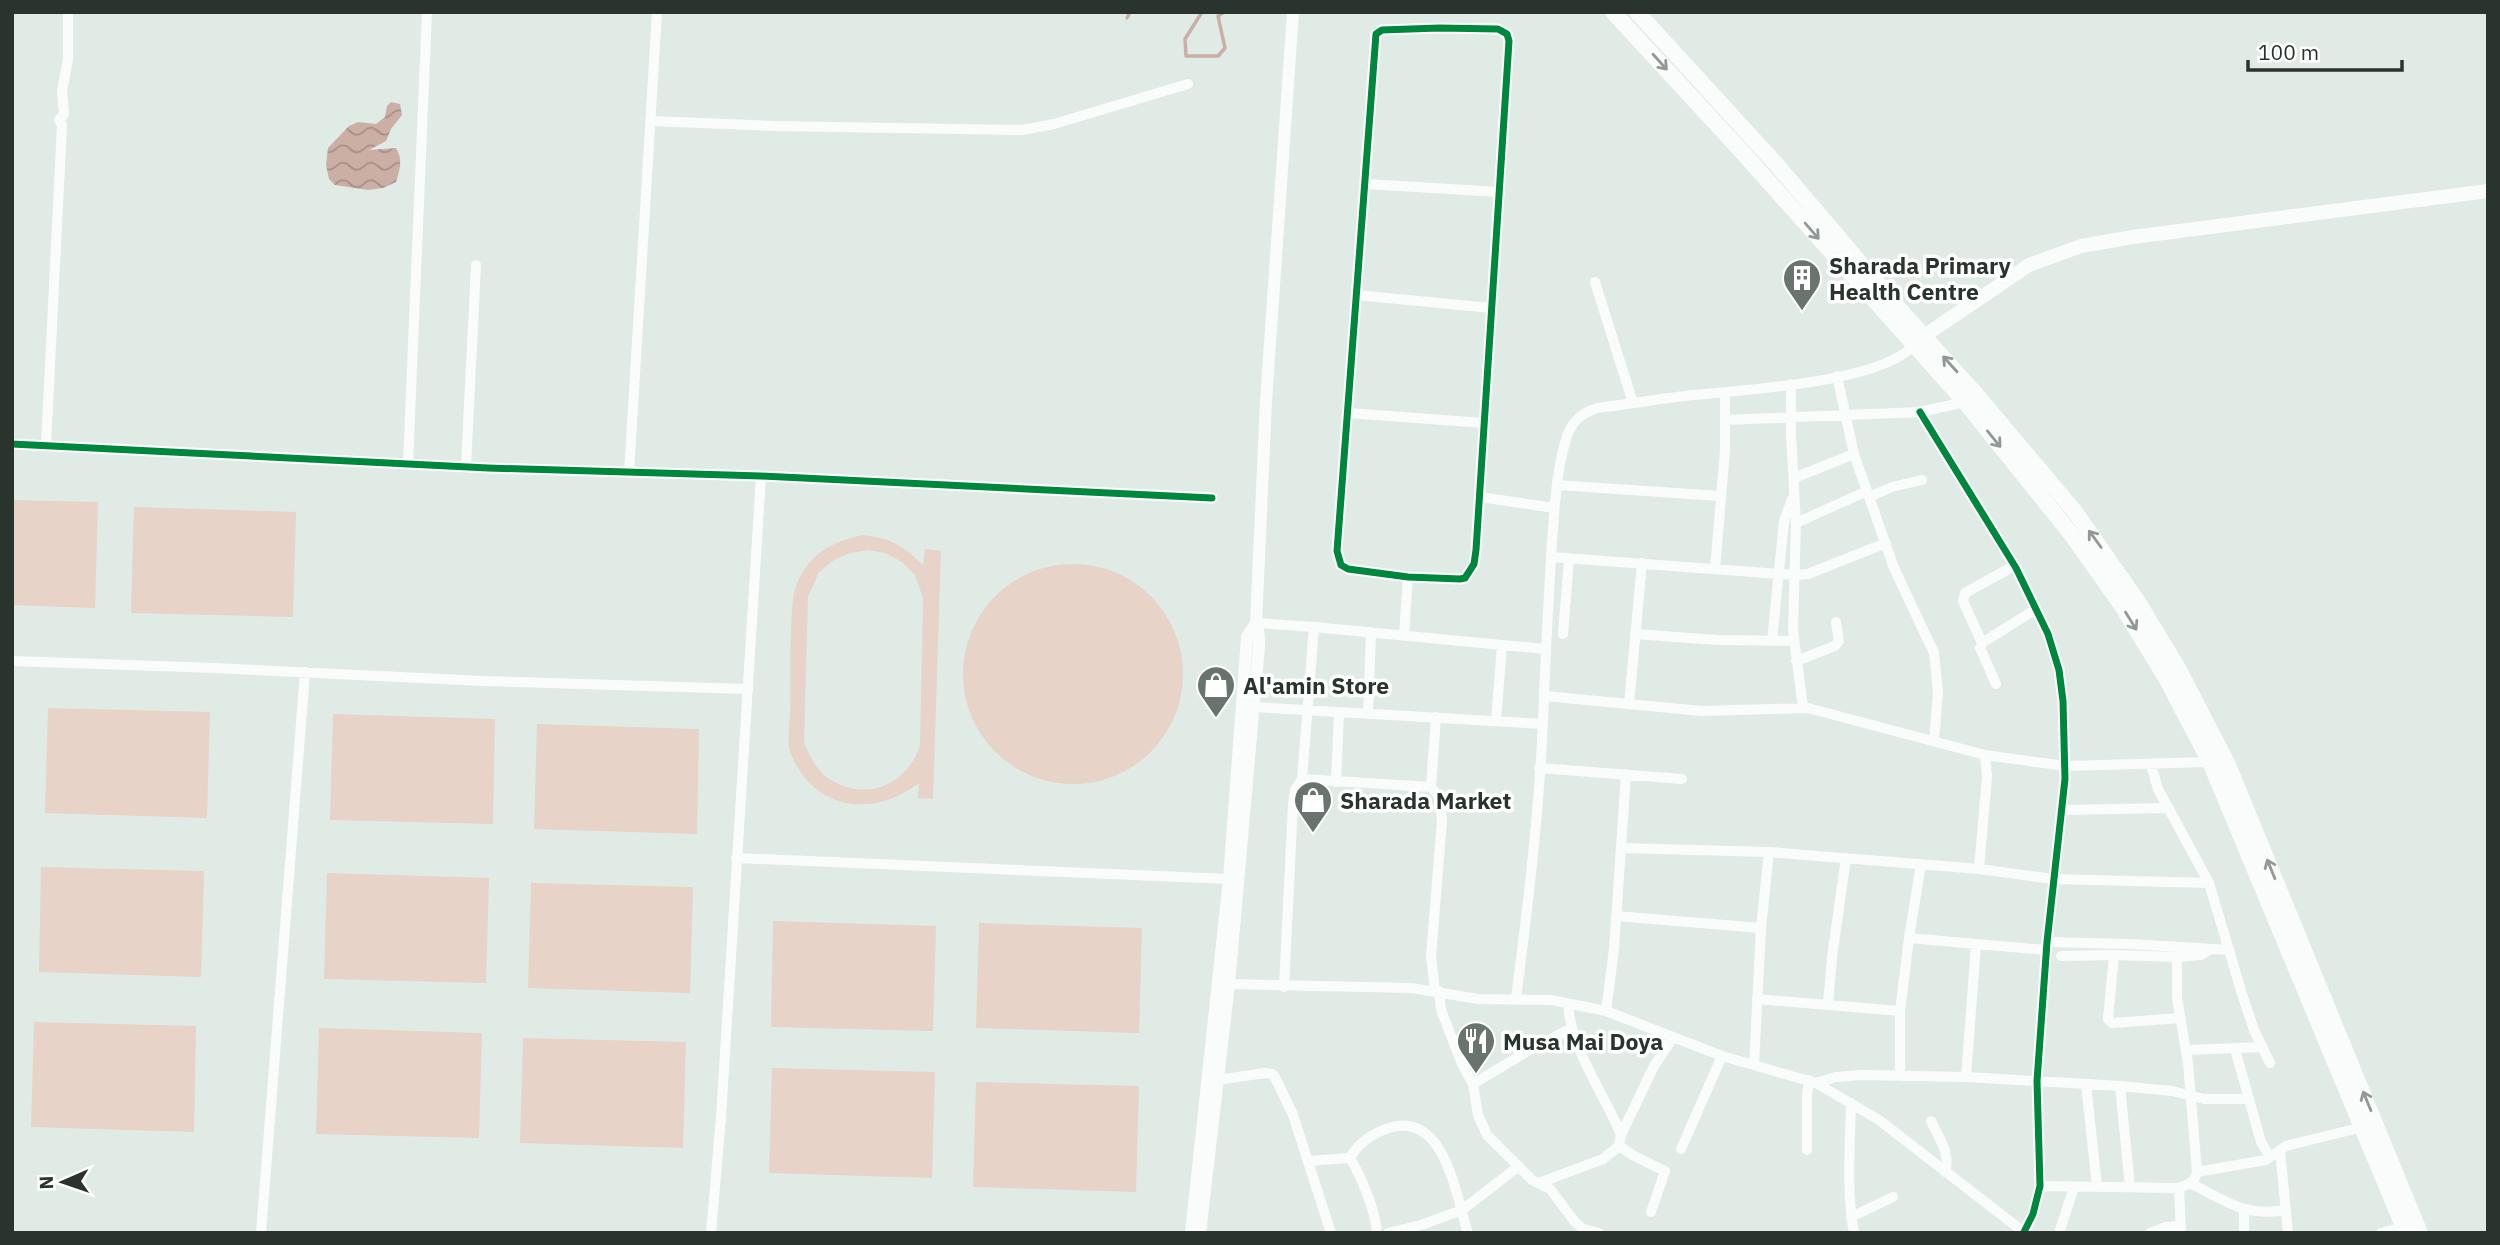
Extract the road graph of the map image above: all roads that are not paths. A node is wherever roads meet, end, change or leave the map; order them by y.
1 (68, 12) edge
2 (426, 12) edge
3 (657, 12) edge
4 (1293, 12) edge
5 (1613, 12) edge
6 (1637, 12) edge
7 (1188, 84) dead end
8 (651, 121) junction
9 (1366, 184) junction
10 (2488, 191) edge
11 (1499, 192) junction
12 (476, 265) dead end
13 (1595, 282) dead end
14 (1356, 295) junction
15 (1491, 308) junction
16 (1919, 341) junction
17 (1837, 376) junction
18 (1791, 384) junction
19 (1726, 392) junction
20 (1965, 402) junction
21 (1633, 403) junction
22 (1920, 412) junction
23 (1348, 413) junction
24 (1847, 415) junction
25 (1791, 416) junction
26 (1725, 420) junction
27 (1484, 423) junction
28 (12, 444) edge
29 (46, 446) junction
30 (1854, 454) junction
31 (408, 463) junction
32 (466, 466) junction
33 (629, 472) junction
34 (761, 477) junction
35 (1794, 478) junction
36 (1922, 480) dead end
37 (1557, 485) junction
38 (1794, 493) junction
39 (1868, 494) junction
40 (1720, 496) junction
41 (1212, 498) dead end
42 (1480, 498) junction
43 (1554, 508) junction
44 (1797, 523) junction
45 (1886, 543) junction
46 (1551, 556) junction
47 (1569, 559) junction
48 (1642, 563) junction
49 (2014, 566) junction
50 (1714, 569) junction
51 (1778, 573) junction
52 (1795, 575) junction
53 (1408, 576) junction
54 (2036, 609) junction
55 (1836, 622) dead end
56 (1256, 623) junction
57 (1314, 626) junction
58 (1371, 632) junction
59 (1563, 634) dead end
60 (1636, 634) junction
61 (1404, 635) junction
62 (1772, 641) junction
63 (1794, 641) junction
64 (1982, 643) junction
65 (1502, 645) junction
66 (1545, 649) junction
67 (12, 661) edge
68 (1796, 661) junction
69 (305, 672) junction
70 (1996, 684) dead end
71 (748, 689) junction
72 (1544, 696) junction
73 (1629, 704) junction
74 (1254, 707) junction
75 (1803, 708) junction
76 (1307, 712) junction
77 (1339, 712) junction
78 (1368, 713) junction
79 (1436, 717) junction
80 (1496, 720) junction
81 (1543, 724) junction
82 (1934, 740) junction
83 (1985, 755) junction
84 (2210, 762) junction
85 (2151, 765) junction
86 (2065, 766) junction
87 (1539, 768) junction
88 (1626, 775) junction
89 (1302, 779) junction
90 (1682, 779) dead end
91 (1336, 782) junction
92 (1431, 787) junction
93 (2169, 808) junction
94 (2061, 810) junction
95 (1621, 848) junction
96 (1769, 852) junction
97 (736, 858) junction
98 (1846, 858) junction
99 (1921, 864) junction
100 (1979, 869) junction
101 (1229, 879) junction
102 (2053, 880) junction
103 (2208, 883) junction
104 (1616, 916) junction
105 (1761, 928) junction
106 (1909, 937) junction
107 (1976, 945) junction
108 (2046, 946) junction
109 (2211, 949) junction
110 (2230, 950) junction
111 (2114, 955) junction
112 (2061, 956) dead end
113 (2177, 957) junction
114 (1229, 984) junction
115 (1284, 987) junction
116 (1437, 991) junction
117 (1516, 998) junction
118 (1757, 999) junction
119 (1569, 1004) junction
120 (1828, 1004) junction
121 (1606, 1011) junction
122 (1900, 1011) junction
123 (2181, 1017) junction
124 (1572, 1028) junction
125 (1672, 1038) junction
126 (2262, 1047) junction
127 (2235, 1049) junction
128 (2186, 1050) junction
129 (1722, 1056) junction
130 (2270, 1063) dead end
131 (1754, 1065) junction
132 (1900, 1076) junction
133 (1966, 1077) junction
134 (1217, 1080) junction
135 (2037, 1081) junction
136 (1812, 1082) junction
137 (1473, 1084) junction
138 (2085, 1084) junction
139 (2120, 1086) junction
140 (2190, 1094) junction
141 (2249, 1099) junction
142 (1852, 1103) junction
143 (1931, 1121) dead end
144 (2363, 1126) junction
145 (1620, 1141) junction
146 (1681, 1149) dead end
147 (1807, 1150) dead end
148 (2275, 1154) junction
149 (1350, 1158) junction
150 (1309, 1161) junction
151 (1519, 1166) junction
152 (1945, 1172) junction
153 (2197, 1172) junction
154 (1539, 1183) junction
155 (2192, 1184) junction
156 (2040, 1186) junction
157 (2097, 1186) junction
158 (2074, 1187) junction
159 (2130, 1188) junction
160 (2179, 1188) junction
161 (1893, 1198) dead end
162 (1462, 1210) junction
163 (2286, 1210) junction
164 (2244, 1211) junction
165 (1651, 1212) dead end
166 (1851, 1217) junction
167 (2180, 1229) edge
168 (2404, 1230) edge
169 (1582, 1231) edge
170 (2024, 1232) edge
171 (261, 1233) edge
172 (711, 1233) edge
173 (1191, 1233) edge
174 (1200, 1233) edge
175 (1331, 1233) edge
176 (1377, 1233) edge
177 (1388, 1233) edge
178 (1468, 1233) edge
179 (1599, 1233) edge
180 (1854, 1233) edge
181 (2059, 1233) edge
182 (2150, 1233) edge
183 (2244, 1233) edge
184 (2288, 1233) edge
185 (2381, 1233) edge
186 (2420, 1233) edge

1 - 29 street
2 - 31 street
3 - 8 street
4 - 56 street
5 -> 16 main road
6 - 16 main road
7 - 8 street
8 - 33 street
9 - 11 street
9 - 11 street
9 - 14 street
10 - 16 main road
11 - 15 street
12 - 32 street
13 - 21 street
14 - 15 street
14 - 23 street
15 - 27 street
16 - 17 street
16 - 20 main road
186 -> 16 main road
17 - 18 street
17 - 24 street
18 - 19 street
18 - 25 street
19 - 21 street
19 - 26 street
20 - 22 street
20 -> 84 main road
21 - 37 street
22 - 24 street
22 - 49 street
23 - 27 street
23 - 53 street
24 - 25 street
24 - 30 street
25 - 26 street
25 - 35 street
26 - 40 street
27 - 42 street
28 - 29 street
29 - 31 street
30 - 35 street
30 - 39 street
31 - 32 street
32 - 33 street
33 - 34 street
34 - 41 street
34 - 71 street
35 - 38 street
36 - 39 street
37 - 40 street
37 - 43 street
38 - 44 street
38 - 51 street
39 - 44 street
39 - 45 street
40 - 50 street
42 - 43 street
42 - 53 street
43 - 46 street
44 - 52 street
45 - 52 street
45 - 82 street
46 - 47 street
46 - 66 street
47 - 48 street
47 - 59 street
48 - 50 street
48 - 60 street
49 - 54 street
49 - 64 street
50 - 51 street
51 - 52 street
51 - 62 street
52 - 63 street
53 - 61 street
54 - 64 street
54 - 86 street
55 - 68 street
56 - 57 street
56 - 74 street
56 - 101 street
57 - 58 street
57 - 76 street
58 - 61 street
58 - 78 street
60 - 62 street
60 - 73 street
61 - 65 street
62 - 63 street
63 - 68 street
64 - 70 street
65 - 66 street
65 - 80 street
66 - 72 street
67 - 69 street
68 - 75 street
69 - 71 street
69 - 171 street
71 - 97 street
72 - 73 street
72 - 81 street
73 - 75 street
74 - 76 street
74 - 114 street
75 - 82 street
76 - 77 street
76 - 89 street
77 - 78 street
77 - 91 street
78 - 79 street
79 - 80 street
79 - 92 street
80 - 81 street
81 - 87 street
82 - 83 street
83 - 86 street
83 - 100 street
84 - 85 street
84 - 144 main road
85 - 86 street
85 - 93 street
86 - 94 street
87 - 88 street
87 - 117 street
88 - 90 street
88 - 95 street
89 - 91 street
89 - 115 street
91 - 92 street
92 - 116 street
93 - 94 street
93 - 103 street
94 - 102 street
95 - 96 street
95 - 104 street
96 - 98 street
96 - 105 street
97 - 101 street
97 - 172 street
98 - 99 street
98 - 120 street
99 - 100 street
99 - 106 street
100 - 102 street
101 - 173 street
102 - 103 street
102 - 108 street
103 - 110 street
104 - 105 street
104 - 121 street
105 - 118 street
106 - 107 street
106 - 122 street
107 - 108 street
107 - 133 street
108 - 109 street
108 - 135 street
109 - 110 street
109 - 113 street
110 - 126 street
111 - 112 street
111 - 113 street
111 - 123 street
113 - 123 street
114 - 115 street
114 - 134 street
115 - 116 street
116 - 117 street
116 - 137 street
117 - 119 street
118 - 120 street
118 - 131 street
119 - 121 street
119 - 124 street
120 - 122 street
121 - 125 street
122 - 132 street
123 - 128 street
124 - 137 street
124 - 145 street
125 - 129 street
125 - 145 street
126 - 127 street
126 - 130 street
127 - 128 street
127 - 141 street
128 - 140 street
129 - 131 street
129 - 146 street
131 - 136 street
132 - 133 street
132 - 136 street
133 - 135 street
134 - 150 street
134 - 174 street
135 - 138 street
135 - 156 street
136 - 142 street
136 - 147 street
137 - 151 street
138 - 139 street
138 - 157 street
139 - 140 street
139 - 159 street
140 - 141 street
140 - 153 street
141 - 148 street
142 - 152 street
142 - 166 street
143 - 152 street
144 - 148 street
144 - 168 main road
145 - 154 street
145 - 165 street
148 - 153 street
148 - 163 street
149 - 150 street
149 - 162 street
149 - 176 street
150 - 175 street
151 - 154 street
151 - 162 street
152 - 170 street
153 - 155 street
154 - 169 street
155 - 160 street
155 - 164 street
156 - 158 street
156 - 170 street
157 - 158 street
157 - 159 street
158 - 181 street
159 - 160 street
160 - 167 street
161 - 166 street
162 - 177 street
162 - 178 street
163 - 164 street
163 - 184 street
164 - 183 street
166 - 180 street
167 - 182 street
168 - 185 street
169 - 179 street

